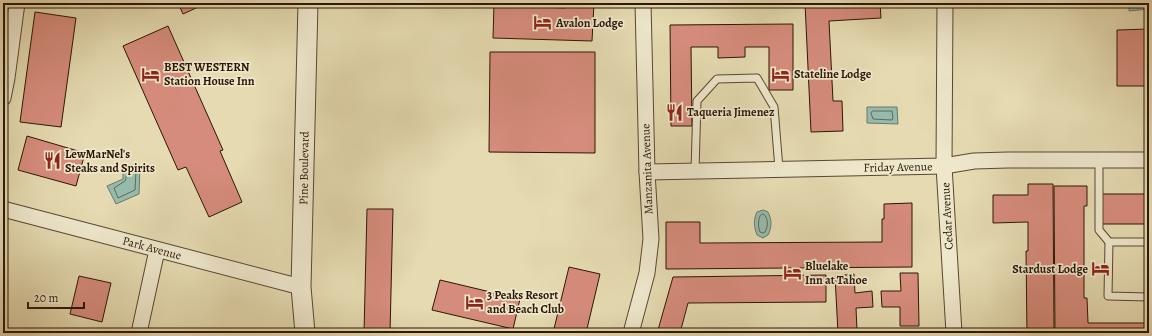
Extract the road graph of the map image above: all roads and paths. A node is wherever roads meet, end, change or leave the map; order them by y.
1 (17, 3) edge
2 (308, 3) edge
3 (643, 3) edge
4 (945, 3) edge
5 (3, 98) edge
6 (1099, 160) junction
7 (1149, 160) edge
8 (944, 166) junction
9 (779, 169) junction
10 (695, 171) junction
11 (647, 172) junction
12 (3, 209) edge
13 (1109, 242) junction
14 (1149, 242) edge
15 (157, 250) junction
16 (301, 287) junction
17 (1149, 297) edge
18 (139, 333) edge
19 (305, 333) edge
20 (631, 333) edge
21 (954, 333) edge

1 - 5 street
2 - 16 street, Pine Boulevard
3 - 11 street, Manzanita Avenue
4 - 8 street, Cedar Avenue
6 - 7 street, Friday Avenue
6 - 8 street, Friday Avenue
6 - 13 lane
8 - 9 street, Friday Avenue
8 - 21 street, Cedar Avenue
9 - 10 street, Friday Avenue
9 - 10 lane
10 - 11 street, Friday Avenue
11 - 20 street, Manzanita Avenue
12 - 15 street, Park Avenue
13 - 14 lane
13 - 17 lane
15 - 16 street, Park Avenue
15 - 18 street
16 - 19 street, Pine Boulevard

